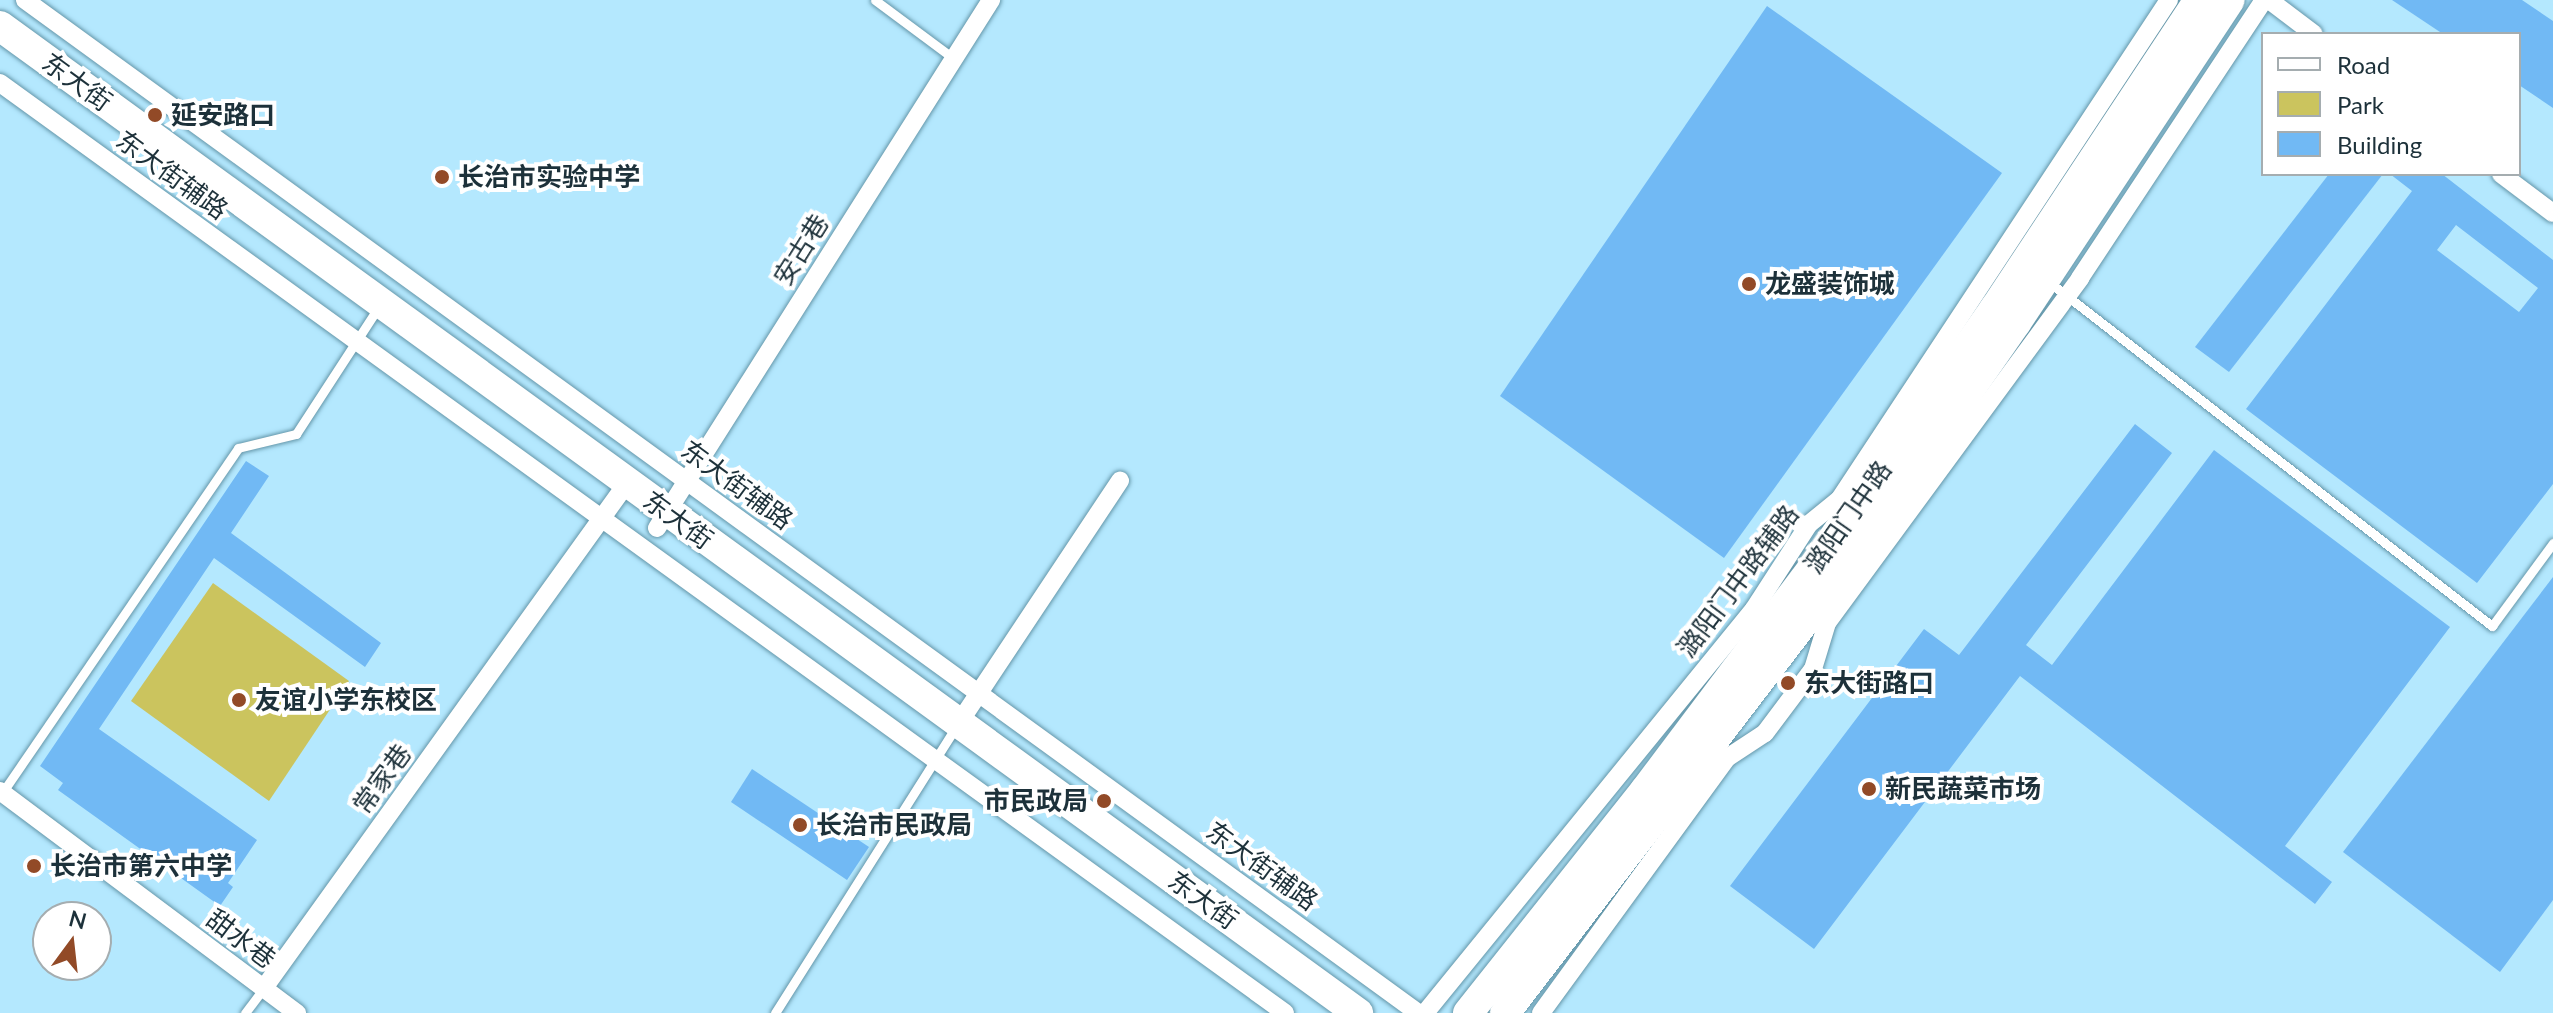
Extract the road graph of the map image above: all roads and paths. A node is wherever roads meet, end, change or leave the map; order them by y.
1 (25, 0) edge
2 (875, 0) edge
3 (991, 0) edge
4 (2169, 0) edge
5 (2199, 0) edge
6 (2230, 0) edge
7 (2267, 0) edge
8 (0, 26) edge
9 (2311, 32) edge
10 (0, 49) edge
11 (953, 58) junction
12 (0, 83) edge
13 (2504, 176) edge
14 (2553, 213) edge
15 (2046, 279) junction
16 (369, 321) junction
17 (687, 480) junction
18 (1120, 481) dead end
19 (615, 500) junction
20 (662, 520) junction
21 (2553, 543) edge
22 (979, 692) junction
23 (947, 740) junction
24 (1, 792) edge
25 (264, 988) junction
26 (245, 1013) edge
27 (297, 1013) edge
28 (775, 1013) edge
29 (1285, 1013) edge
30 (1325, 1013) edge
31 (1358, 1013) edge
32 (1418, 1013) edge
33 (1425, 1013) edge
34 (1468, 1013) edge
35 (1505, 1013) edge
36 (1541, 1013) edge

1 - 17 street, 东大街辅路
2 - 11 lane
3 - 11 street, 安古巷
4 - 33 street, 潞阳门中路辅路
5 - 15 main road, 潞阳门中路
6 - 15 main road, 潞阳门中路
7 - 9 street
7 - 15 street
8 - 16 main road, 东大街
10 - 16 main road, 东大街
11 - 17 street, 安古巷
12 - 16 street, 东大街辅路
13 - 14 street
15 - 21 lane
15 - 34 main road, 潞阳门中路
15 - 35 main road, 潞阳门中路
15 - 36 street
16 - 19 main road, 东大街
16 - 19 street, 东大街辅路
16 - 24 lane
17 - 20 street, 安古巷
17 - 22 street, 东大街辅路
18 - 22 street
19 - 20 main road, 东大街
19 - 23 street, 东大街辅路
19 - 25 street, 常家巷
20 - 23 main road, 东大街
22 - 23 street
22 - 32 street, 东大街辅路
23 - 28 lane
23 - 29 street, 东大街辅路
23 - 30 main road, 东大街
23 - 31 main road, 东大街
24 - 25 street, 甜水巷
25 - 26 lane
25 - 27 street, 甜水巷

